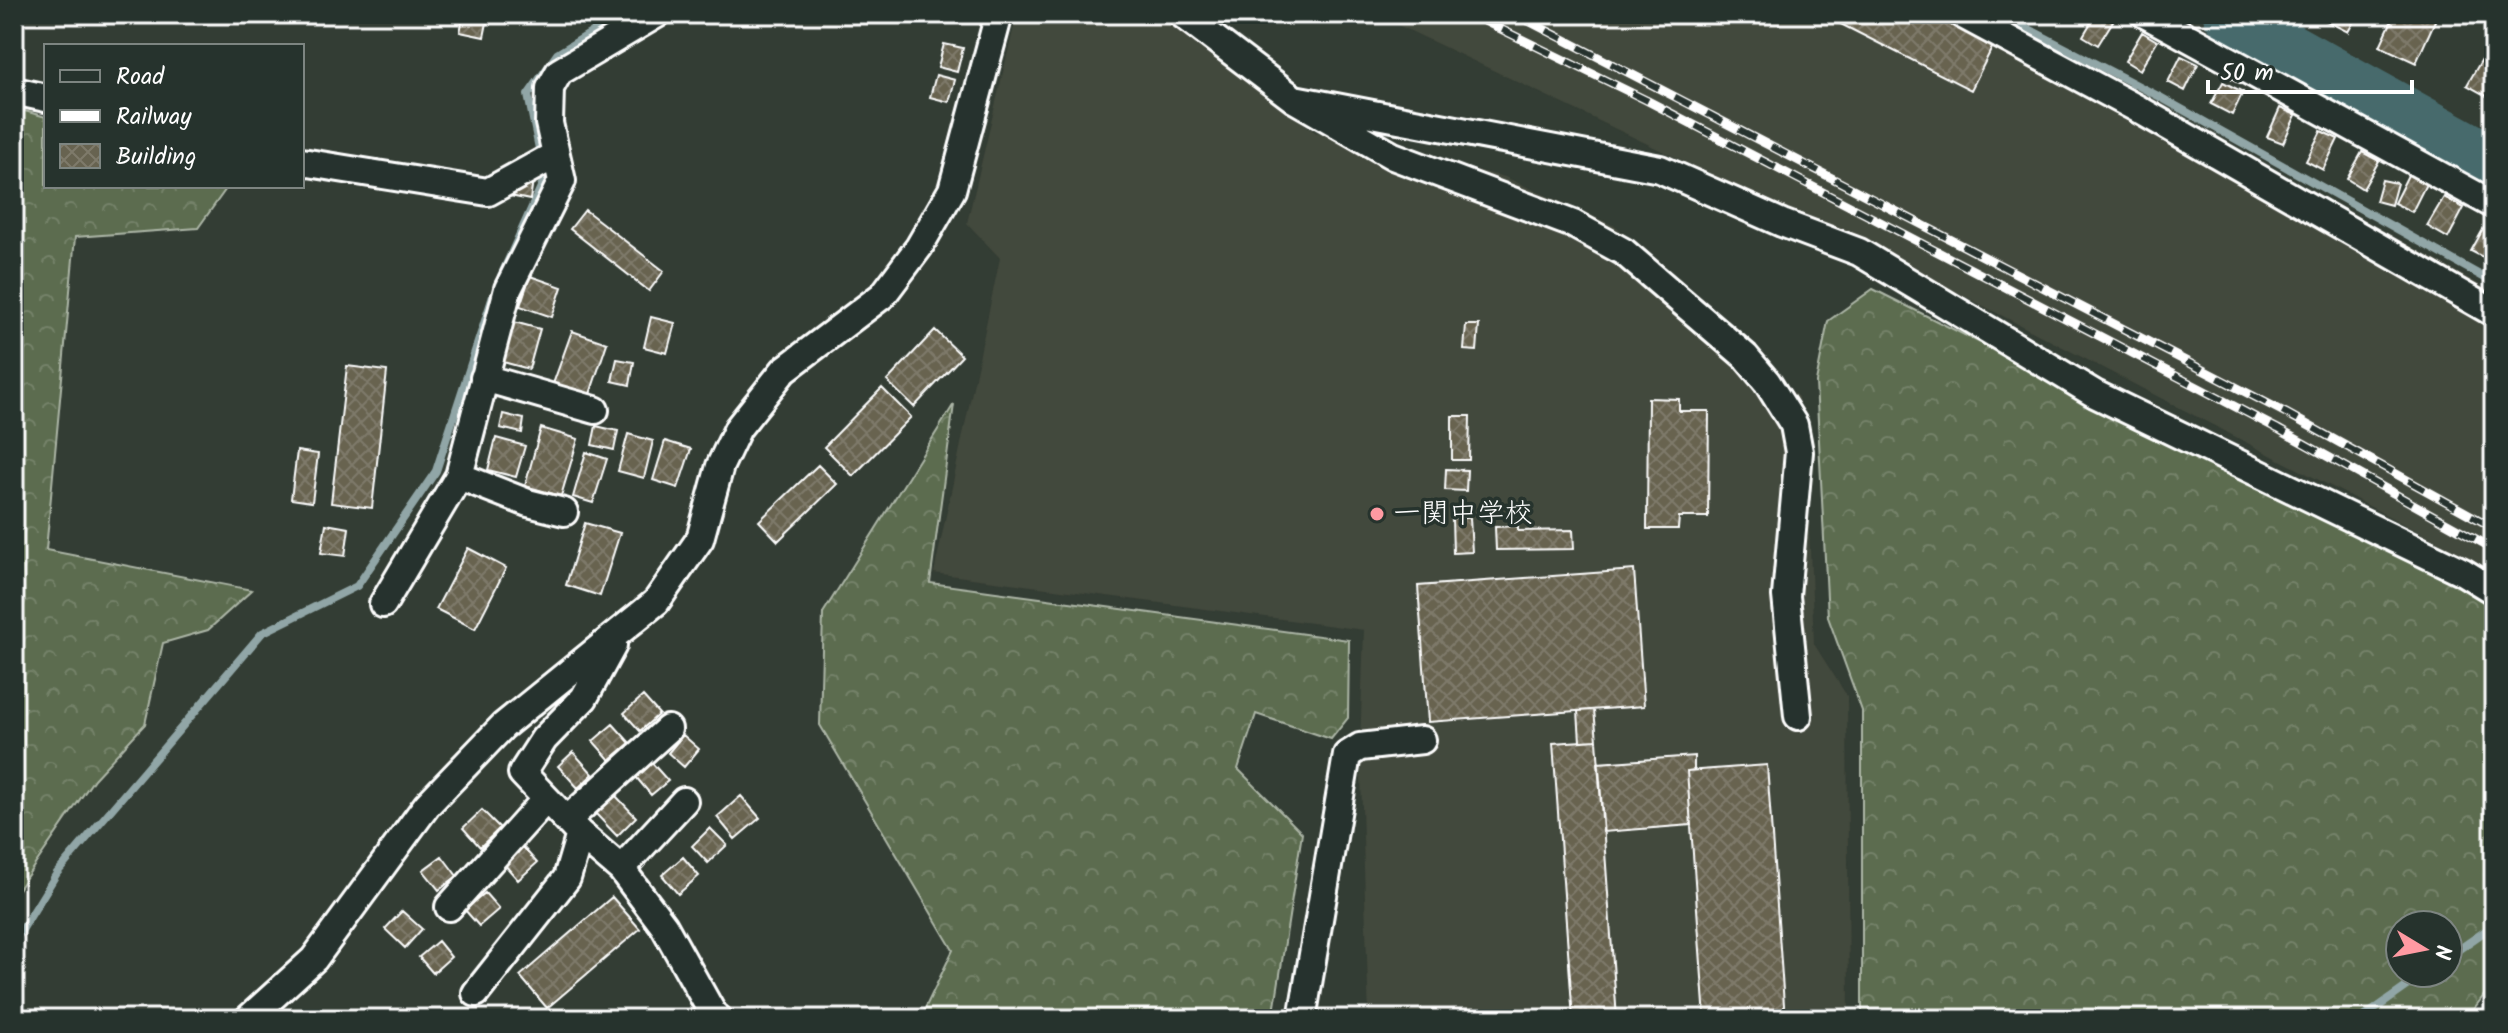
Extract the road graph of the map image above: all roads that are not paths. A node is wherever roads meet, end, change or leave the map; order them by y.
1 (657, 14) edge
2 (999, 14) edge
3 (1182, 14) edge
4 (1961, 14) edge
5 (2145, 14) edge
6 (14, 91) edge
7 (44, 98) edge
8 (1294, 99) junction
9 (555, 155) junction
10 (304, 162) edge
11 (2494, 205) edge
12 (2494, 313) edge
13 (484, 378) junction
14 (595, 410) dead end
15 (459, 476) junction
16 (564, 512) dead end
17 (2494, 591) edge
18 (383, 604) dead end
19 (619, 633) junction
20 (1798, 716) dead end
21 (668, 729) dead end
22 (1422, 740) dead end
23 (546, 799) junction
24 (684, 801) dead end
25 (573, 827) junction
26 (621, 869) junction
27 (449, 907) dead end
28 (476, 993) dead end
29 (248, 1019) edge
30 (719, 1019) edge
31 (1302, 1019) edge

1 - 9 street
2 - 19 street
3 - 8 street
4 - 12 street
5 - 11 street
6 - 7 street
8 - 17 street
8 - 20 street
9 - 10 street
9 - 13 street
13 - 14 street
13 - 15 street
15 - 16 street
15 - 18 street
19 - 23 street
19 - 29 street
21 - 25 street
22 - 31 street
23 - 25 street
23 - 27 street
24 - 26 street
25 - 26 street
25 - 28 street
26 - 30 street

